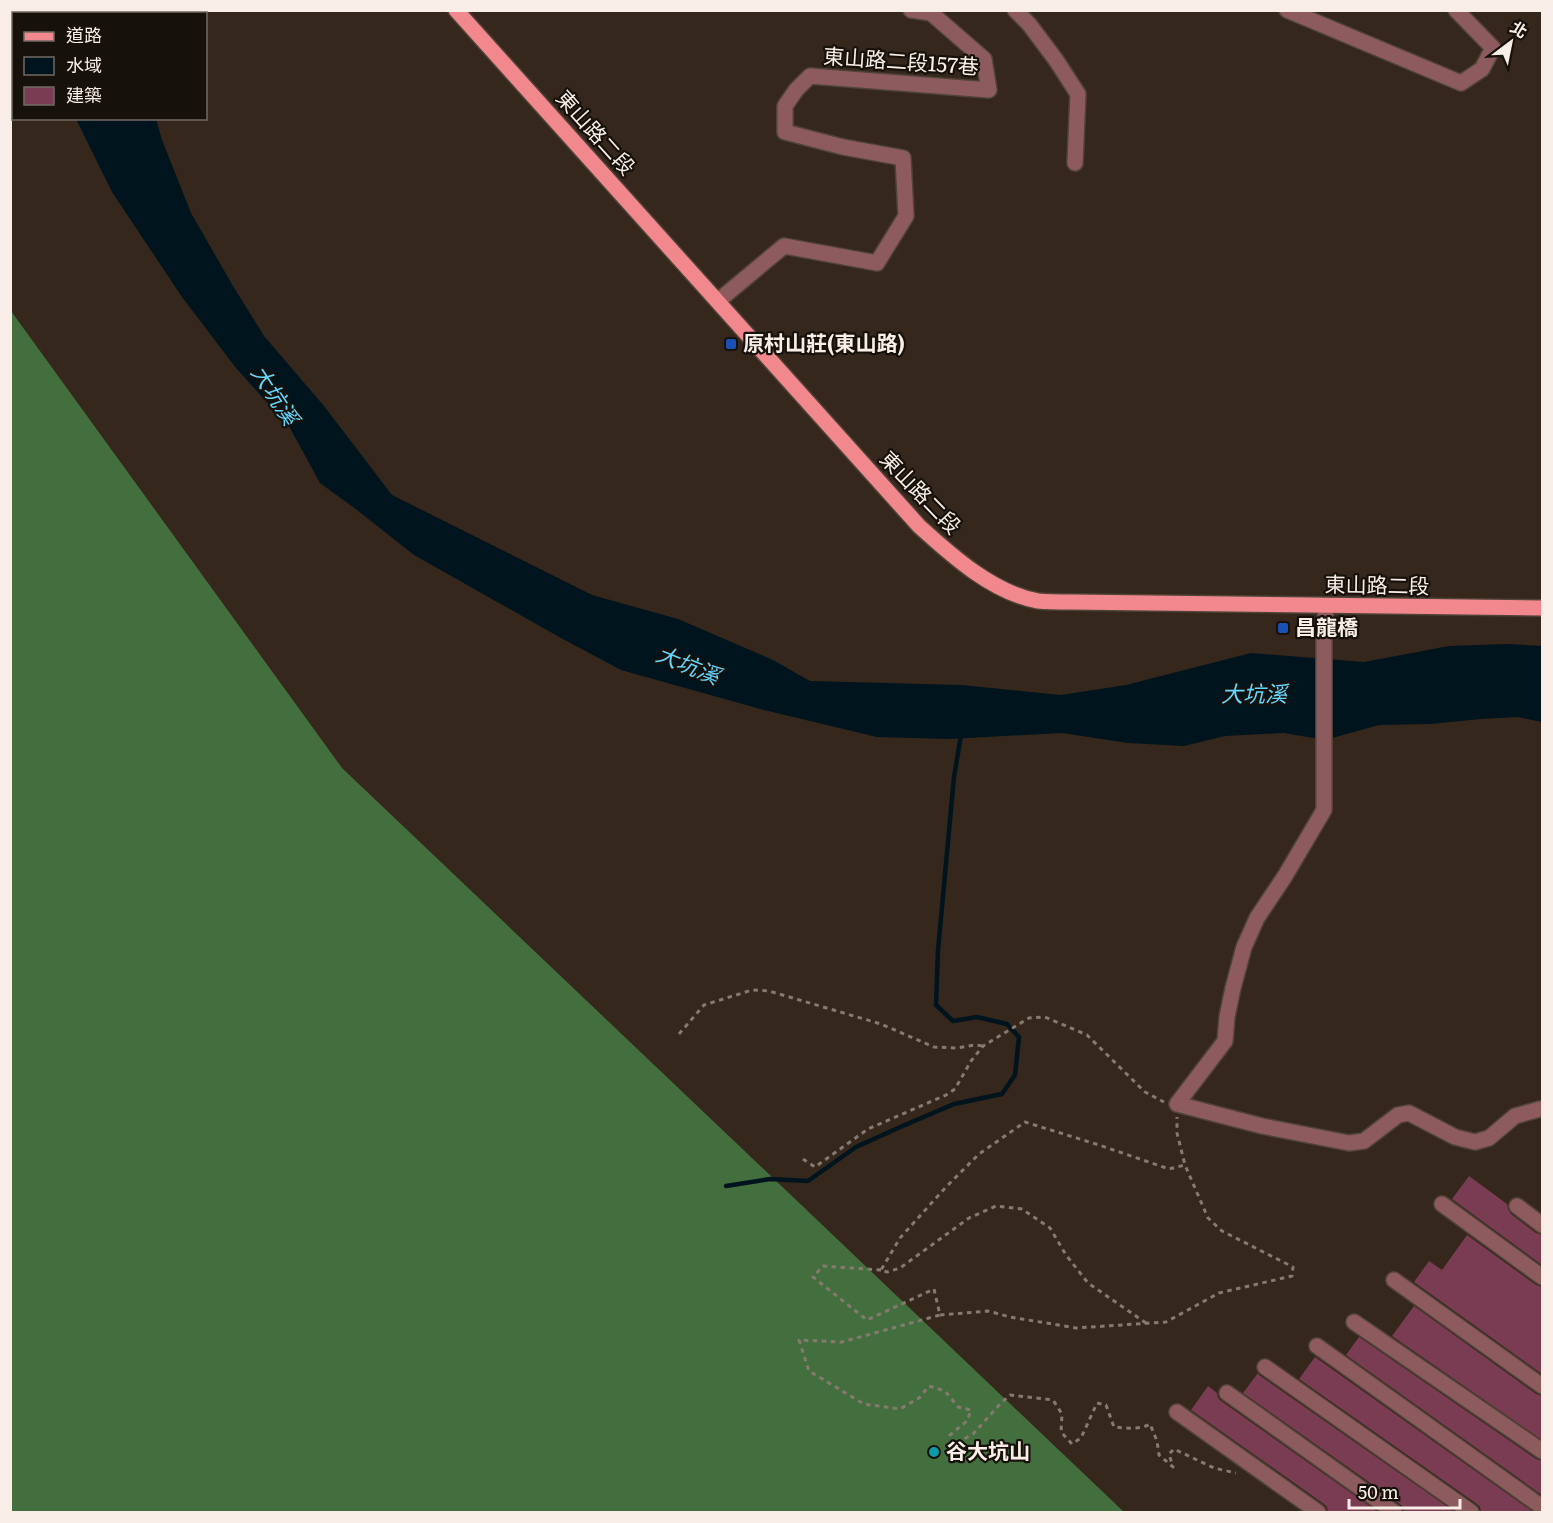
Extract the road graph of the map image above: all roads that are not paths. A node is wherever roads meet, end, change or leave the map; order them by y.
1 (456, 10) edge
2 (911, 10) edge
3 (1015, 10) edge
4 (1287, 10) edge
5 (1456, 10) edge
6 (1075, 163) dead end
7 (718, 301) junction
8 (1326, 606) junction
9 (1542, 608) edge
10 (1542, 1109) edge
11 (1442, 1204) dead end
12 (1517, 1206) dead end
13 (1542, 1225) edge
14 (1542, 1277) edge
15 (1394, 1280) dead end
16 (1354, 1322) dead end
17 (1317, 1346) dead end
18 (1265, 1366) dead end
19 (1542, 1386) edge
20 (1227, 1393) dead end
21 (1177, 1412) dead end
22 (1542, 1451) edge
23 (1542, 1507) edge
24 (1318, 1512) edge
25 (1394, 1512) edge
26 (1471, 1512) edge

1 - 7 main road, 東山路二段
2 - 7 street, 東山路二段157巷
3 - 6 street
4 - 5 street
7 - 8 main road, 東山路二段
8 - 9 main road, 東山路二段
8 - 10 street
11 - 14 street
12 - 13 street
15 - 19 street
16 - 22 street
17 - 23 street
18 - 26 street
20 - 25 street
21 - 24 street

